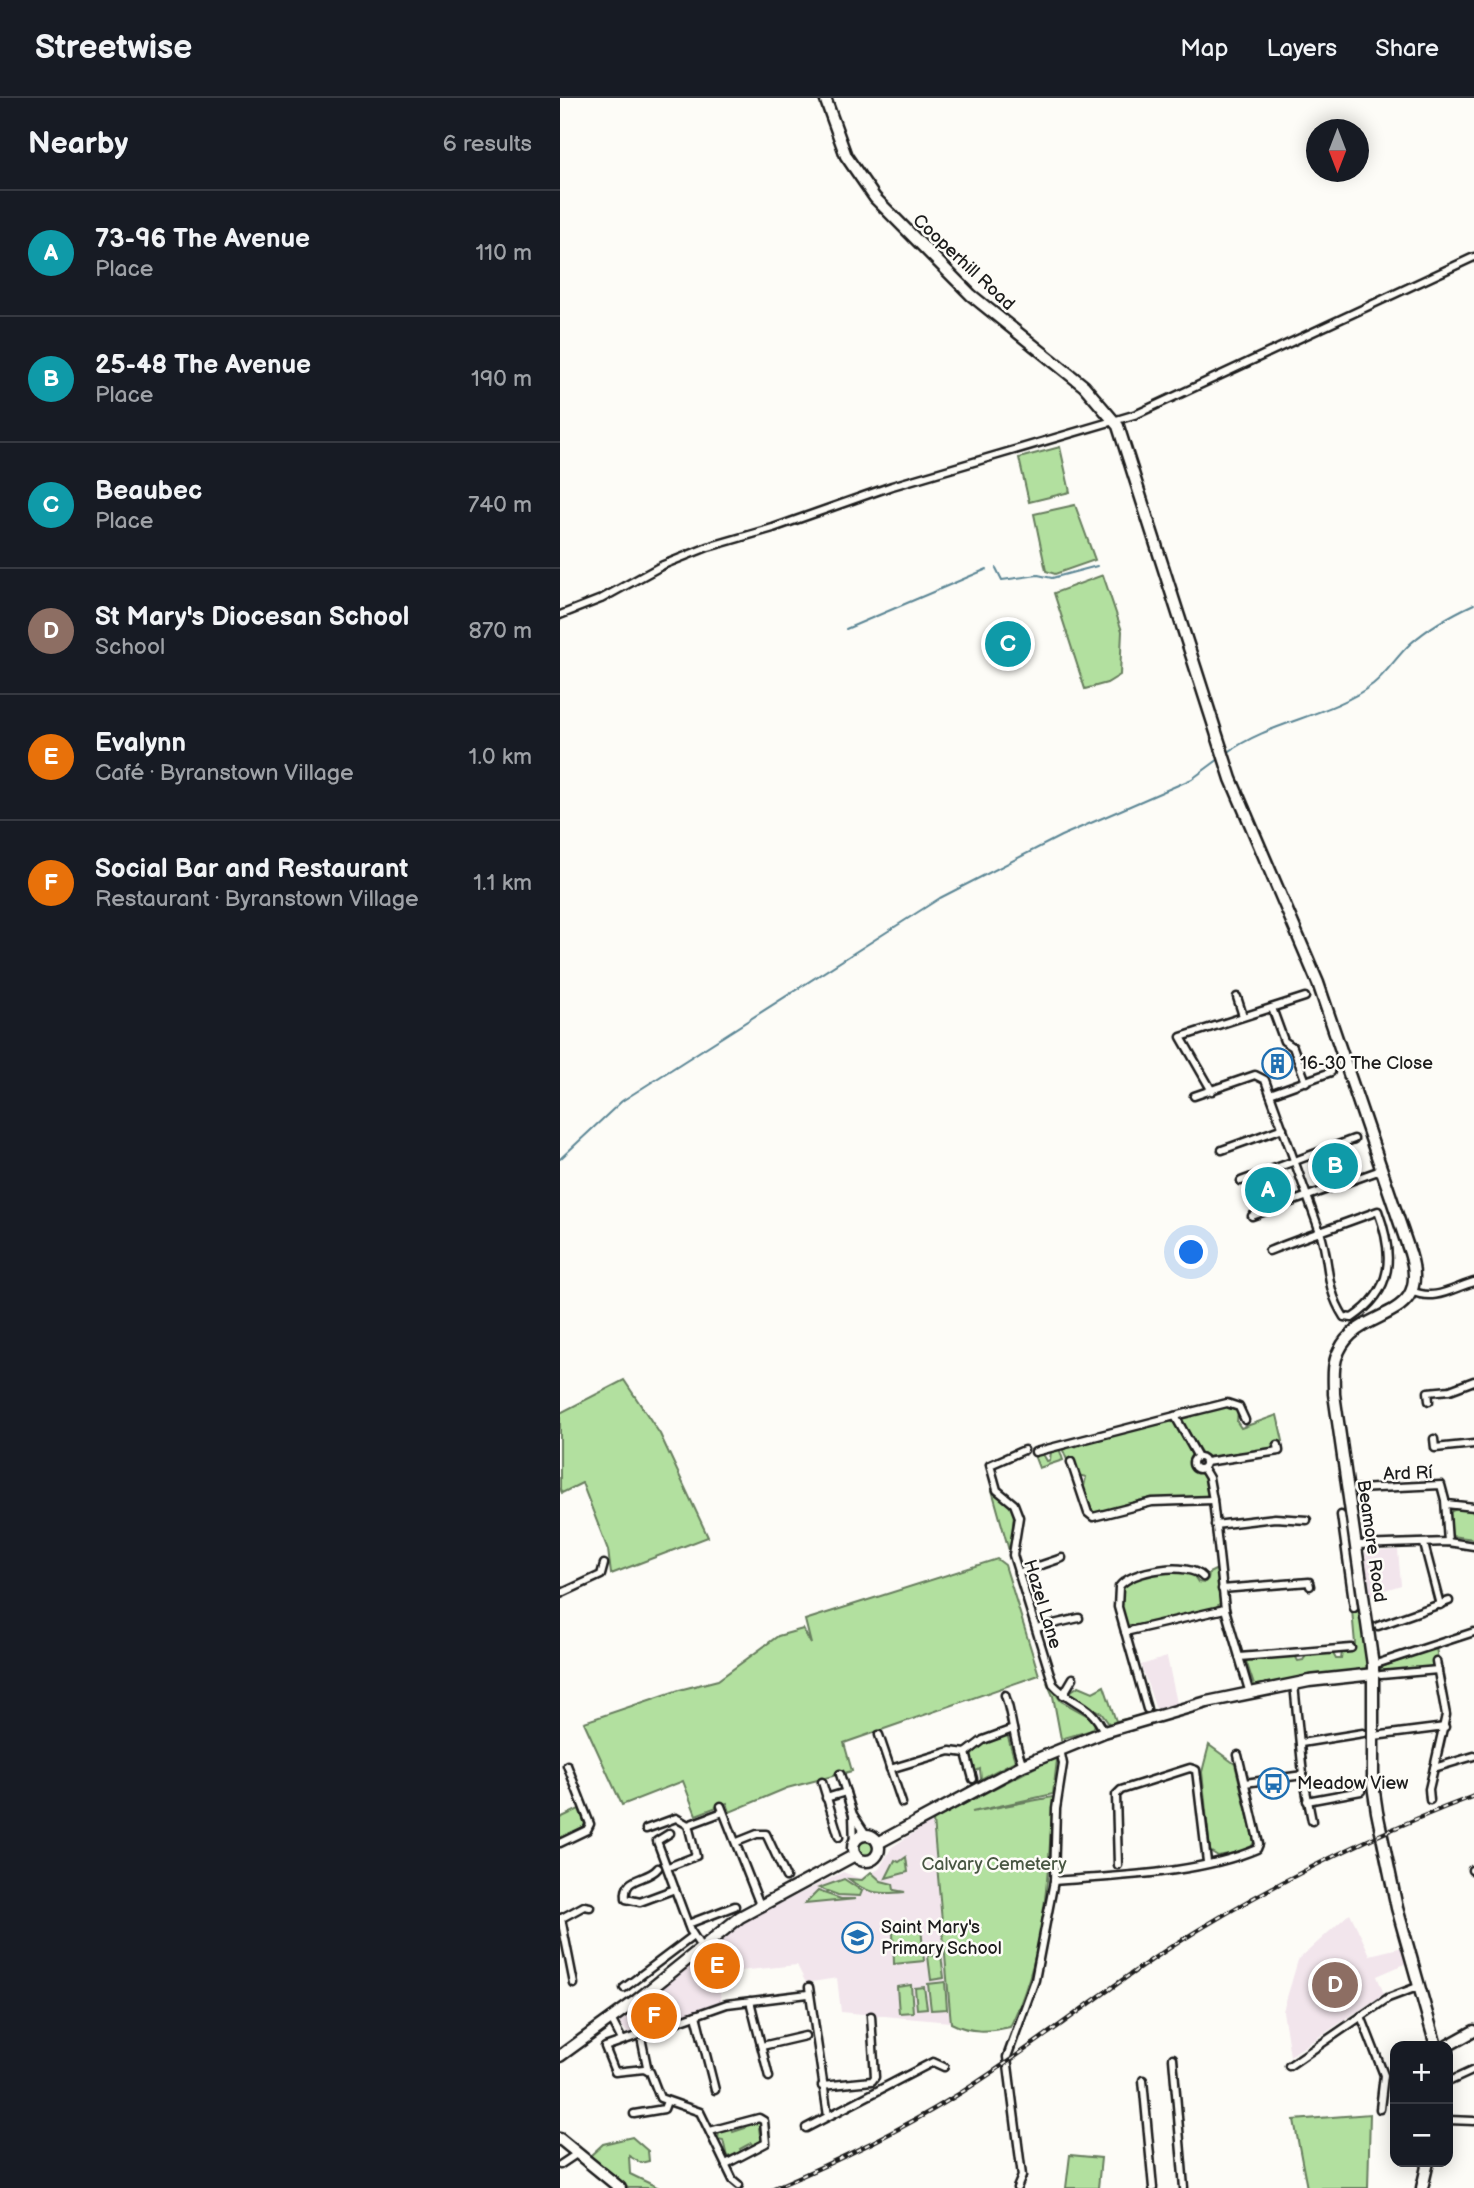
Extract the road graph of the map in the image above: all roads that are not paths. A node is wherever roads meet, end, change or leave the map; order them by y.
1 (825, 98) edge
2 (1474, 257) edge
3 (1116, 422) junction
4 (560, 615) edge
5 (1306, 997) dead end
6 (1237, 998) dead end
7 (1272, 1008) junction
8 (1243, 1016) junction
9 (1331, 1072) dead end
10 (1306, 1082) junction
11 (1212, 1091) junction
12 (1270, 1094) junction
13 (1194, 1097) dead end
14 (1283, 1128) junction
15 (1354, 1139) dead end
16 (1222, 1150) dead end
17 (1294, 1161) junction
18 (1381, 1170) junction
19 (1241, 1181) dead end
20 (1307, 1196) junction
21 (1252, 1216) dead end
22 (1320, 1232) junction
23 (1269, 1251) dead end
24 (1474, 1282) edge
25 (1412, 1291) junction
26 (1474, 1381) edge
27 (1429, 1401) dead end
28 (1175, 1416) junction
29 (1245, 1420) dead end
30 (1434, 1439) dead end
31 (1278, 1444) dead end
32 (1474, 1444) edge
33 (1024, 1450) dead end
34 (1045, 1450) junction
35 (1035, 1452) dead end
36 (1048, 1458) dead end
37 (1071, 1462) dead end
38 (1204, 1465) junction
39 (1356, 1489) dead end
40 (1213, 1500) junction
41 (1446, 1504) junction
42 (1474, 1507) edge
43 (1307, 1520) dead end
44 (1332, 1524) dead end
45 (1215, 1525) junction
46 (1448, 1542) junction
47 (1424, 1544) junction
48 (1357, 1545) junction
49 (1474, 1546) edge
50 (1062, 1558) dead end
51 (604, 1563) dead end
52 (1018, 1573) junction
53 (1203, 1577) dead end
54 (1310, 1586) dead end
55 (1222, 1589) junction
56 (560, 1594) edge
57 (1364, 1597) junction
58 (1353, 1599) junction
59 (1449, 1601) dead end
60 (1440, 1605) junction
61 (1354, 1608) dead end
62 (1224, 1609) junction
63 (1079, 1618) dead end
64 (1378, 1626) dead end
65 (1036, 1629) junction
66 (1125, 1632) junction
67 (1474, 1632) edge
68 (1351, 1648) dead end
69 (1239, 1657) junction
70 (1436, 1661) dead end
71 (1438, 1670) junction
72 (1376, 1671) junction
73 (1073, 1678) dead end
74 (1294, 1684) junction
75 (1250, 1694) junction
76 (1005, 1695) dead end
77 (1063, 1695) junction
78 (1147, 1709) dead end
79 (1444, 1727) junction
80 (1013, 1729) junction
81 (1104, 1732) junction
82 (879, 1735) dead end
83 (1368, 1735) junction
84 (1301, 1743) junction
85 (1060, 1750) junction
86 (966, 1753) junction
87 (1238, 1755) dead end
88 (1474, 1756) edge
89 (567, 1765) dead end
90 (1023, 1765) junction
91 (1434, 1768) junction
92 (890, 1769) junction
93 (840, 1774) dead end
94 (1303, 1775) junction
95 (973, 1779) dead end
96 (822, 1782) dead end
97 (1245, 1783) junction
98 (1361, 1791) dead end
99 (846, 1792) junction
100 (826, 1798) junction
101 (1430, 1800) dead end
102 (1307, 1801) junction
103 (902, 1803) dead end
104 (853, 1815) junction
105 (1312, 1821) dead end
106 (688, 1825) junction
107 (646, 1829) dead end
108 (670, 1833) dead end
109 (867, 1836) junction
110 (839, 1837) dead end
111 (737, 1842) junction
112 (560, 1843) edge
113 (877, 1843) junction
114 (854, 1850) junction
115 (1207, 1862) junction
116 (1118, 1865) dead end
117 (668, 1867) junction
118 (659, 1868) dead end
119 (786, 1877) dead end
120 (1054, 1881) junction
121 (675, 1889) junction
122 (760, 1905) junction
123 (735, 1906) dead end
124 (590, 1907) dead end
125 (561, 1919) edge
126 (688, 1924) junction
127 (693, 1936) junction
128 (701, 1947) junction
129 (574, 1983) dead end
130 (1420, 1986) junction
131 (624, 1988) dead end
132 (750, 2001) junction
133 (696, 2015) junction
134 (870, 2016) dead end
135 (1361, 2016) junction
136 (611, 2019) junction
137 (1474, 2031) edge
138 (805, 2036) dead end
139 (622, 2040) junction
140 (1435, 2041) edge
141 (642, 2042) dead end
142 (1453, 2043) edge
143 (762, 2046) junction
144 (560, 2056) edge
145 (1172, 2058) dead end
146 (1289, 2066) dead end
147 (944, 2067) dead end
148 (1474, 2070) edge
149 (648, 2071) junction
150 (769, 2077) dead end
151 (1143, 2080) dead end
152 (1453, 2080) edge
153 (822, 2086) junction
154 (715, 2090) dead end
155 (667, 2101) junction
156 (1380, 2109) dead end
157 (634, 2114) dead end
158 (828, 2116) junction
159 (1453, 2120) edge
160 (1474, 2121) edge
161 (806, 2128) dead end
162 (710, 2131) junction
163 (560, 2139) edge
164 (578, 2153) junction
165 (726, 2164) junction
166 (560, 2165) edge
167 (1427, 2167) edge
168 (739, 2185) dead end
169 (620, 2188) edge
170 (1017, 2188) edge
171 (1153, 2188) edge
172 (1184, 2188) edge
173 (1422, 2188) edge

1 - 3 main road, Cooperhill Road
2 - 3 street
3 - 4 street
3 - 18 main road
5 - 7 street
6 - 8 street
7 - 8 street
7 - 10 street
8 - 11 street
9 - 10 street
10 - 12 street
11 - 12 street
11 - 13 street
12 - 14 street
14 - 16 street
14 - 17 street
15 - 17 street
17 - 19 street
17 - 20 street
18 - 20 street
18 - 25 main road
20 - 21 street
20 - 22 street
22 - 22 street
22 - 23 street
24 - 25 street
25 - 48 main road, Beamore Road
26 - 27 street
28 - 29 street
28 - 34 street
28 - 38 street
30 - 32 street
31 - 38 street
33 - 52 street, Hazel Lane
34 - 35 street
34 - 36 street
37 - 40 street
38 - 40 street
39 - 41 street, Ard Rí
40 - 45 street
41 - 42 street, Ard Rí
41 - 46 street, Ard Rí
43 - 45 street
44 - 58 street
45 - 55 street
46 - 47 street
46 - 49 street
47 - 48 street
47 - 60 street
48 - 57 main road, Beamore Road
50 - 52 street
51 - 56 street
52 - 65 street, Hazel Lane
53 - 66 street
54 - 55 street
55 - 62 street
57 - 58 street
57 - 72 main road, Beamore Road
58 - 61 street
59 - 60 street
60 - 64 street
62 - 66 street
62 - 69 street
63 - 65 street
65 - 77 street, Hazel Lane
66 - 78 street
67 - 72 street
68 - 69 street
69 - 75 street
70 - 71 street
71 - 72 street
71 - 79 street
72 - 74 main road
72 - 83 main road, Beamore Road
73 - 77 street
74 - 75 main road
74 - 84 street
75 - 81 main road
76 - 80 street
77 - 81 street
79 - 83 street
79 - 91 street
80 - 86 street
80 - 90 street
81 - 85 main road
82 - 92 street
83 - 84 street
83 - 130 main road, Beamore Road
84 - 94 street
85 - 90 main road
85 - 120 street
86 - 92 street
86 - 95 street
87 - 97 street
88 - 91 street
89 - 112 street
90 - 113 main road
91 - 101 street
92 - 103 street
93 - 99 street
94 - 97 street
94 - 102 street
96 - 100 street
97 - 115 street
98 - 102 street
99 - 100 street
99 - 104 street
100 - 110 street
102 - 105 street
104 - 109 street
104 - 114 street
106 - 107 street
106 - 111 street
106 - 117 street
108 - 117 street
109 - 113 main road
109 - 114 main road
111 - 119 street
111 - 122 street
113 - 114 main road
114 - 122 main road
115 - 116 street
115 - 120 street
117 - 121 street
118 - 121 street
120 - 170 street
121 - 126 street
122 - 128 main road
123 - 126 street
124 - 125 street
125 - 129 street
126 - 127 street
127 - 128 street
127 - 131 street
128 - 136 main road
130 - 135 street
130 - 140 main road, Beamore Road
132 - 133 street
132 - 143 street
132 - 153 street
133 - 139 street
133 - 154 street
134 - 153 street
135 - 146 street
135 - 156 street
136 - 139 street
136 - 144 main road
137 - 142 main road
138 - 143 street
139 - 149 street
141 - 149 street
143 - 150 street
145 - 172 street
147 - 158 street
148 - 152 street
149 - 155 street
151 - 171 street
153 - 158 street
155 - 157 street
155 - 162 street
158 - 161 street
159 - 160 street
162 - 165 street
162 - 165 street
163 - 164 main road
164 - 166 street
164 - 169 main road
165 - 168 street
167 - 173 main road

